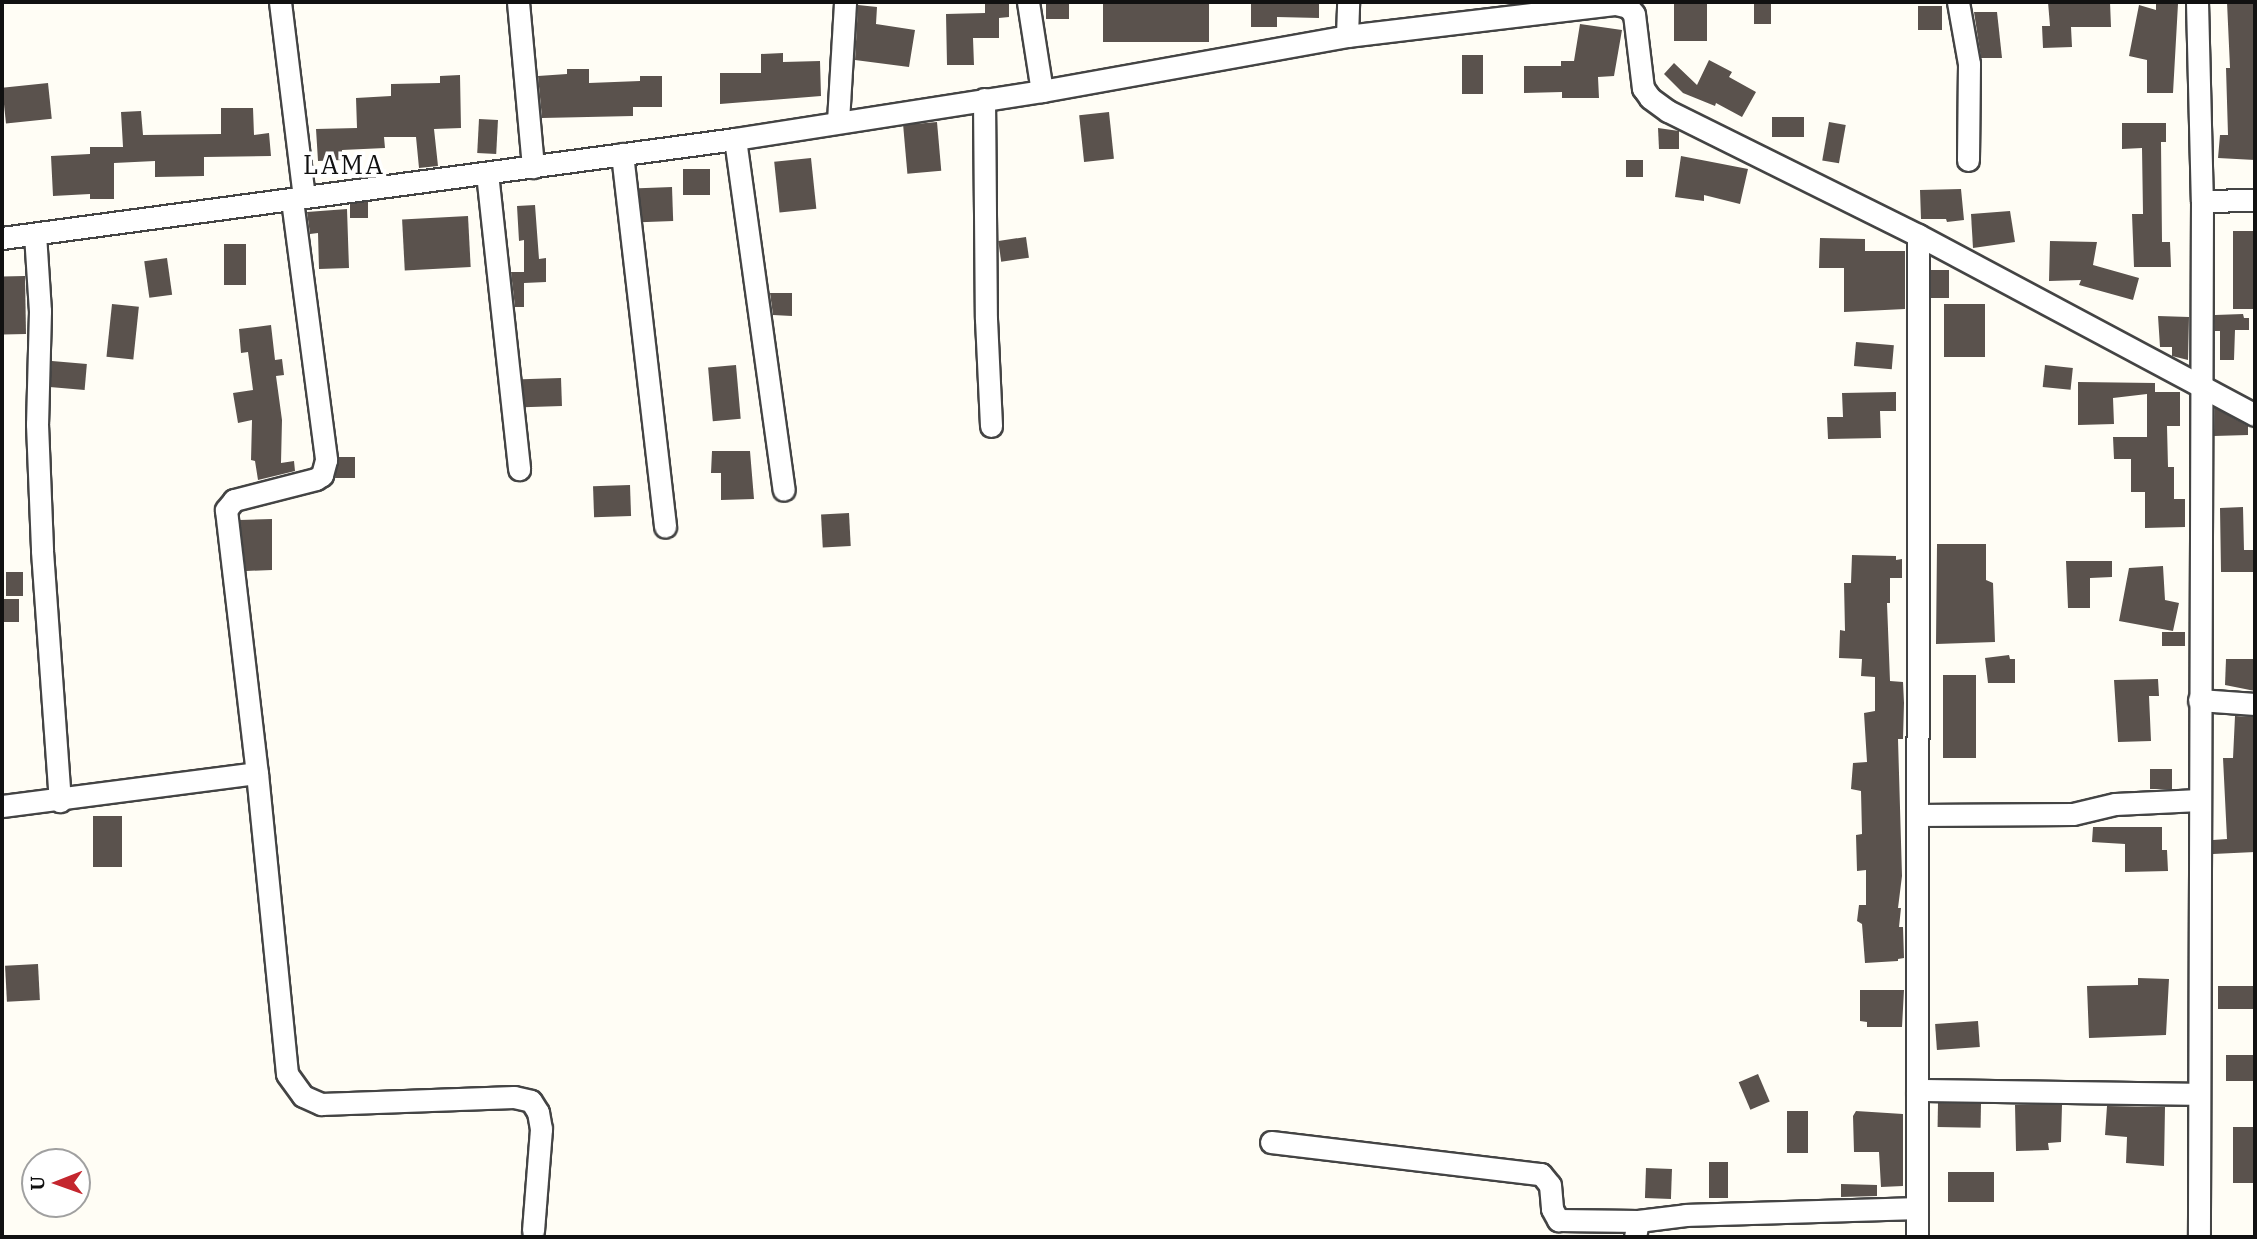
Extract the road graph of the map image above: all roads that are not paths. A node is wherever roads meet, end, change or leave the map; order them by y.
1 (280, 2) edge
2 (519, 2) edge
3 (845, 2) edge
4 (1028, 2) edge
5 (1348, 2) edge
6 (1958, 2) edge
7 (2197, 2) edge
8 (1629, 4) edge
9 (1347, 36) junction
10 (1042, 91) junction
11 (984, 99) junction
12 (838, 121) junction
13 (735, 139) junction
14 (622, 154) junction
15 (1968, 160) dead end
16 (533, 167) junction
17 (487, 173) junction
18 (298, 198) junction
19 (2202, 201) junction
20 (2255, 201) edge
21 (35, 233) junction
22 (1918, 236) junction
23 (2, 238) edge
24 (2201, 385) junction
25 (2255, 415) edge
26 (991, 426) dead end
27 (519, 469) dead end
28 (783, 490) dead end
29 (666, 527) dead end
30 (2199, 700) junction
31 (2255, 704) edge
32 (257, 773) junction
33 (2199, 800) junction
34 (60, 801) junction
35 (2, 806) edge
36 (1917, 815) junction
37 (1917, 1090) junction
38 (2197, 1094) junction
39 (1271, 1142) dead end
40 (1917, 1208) junction
41 (1637, 1229) edge
42 (533, 1231) dead end
43 (1917, 1237) edge
44 (2199, 1237) edge

1 - 18 street
2 - 16 street
3 - 12 street
4 - 10 street
5 - 9 street
6 - 15 street
7 - 19 street
8 - 9 street
8 - 22 street
9 - 10 street
10 - 11 street
11 - 12 street
11 - 26 street
12 - 13 street
13 - 14 street
13 - 28 street
14 - 16 street
14 - 29 street
16 - 17 street
17 - 18 street
17 - 27 street
18 - 21 street
18 - 32 street
19 - 20 street
19 - 24 street
21 - 23 street
21 - 34 street
22 - 24 street
22 - 36 street
24 - 25 street
24 - 30 street
30 - 31 street
30 - 33 street
32 - 34 street
32 - 42 street
33 - 36 street
33 - 38 street
34 - 35 street
36 - 37 street
37 - 38 street
37 - 40 street
38 - 44 street
39 - 41 street
40 - 41 street
40 - 43 street

